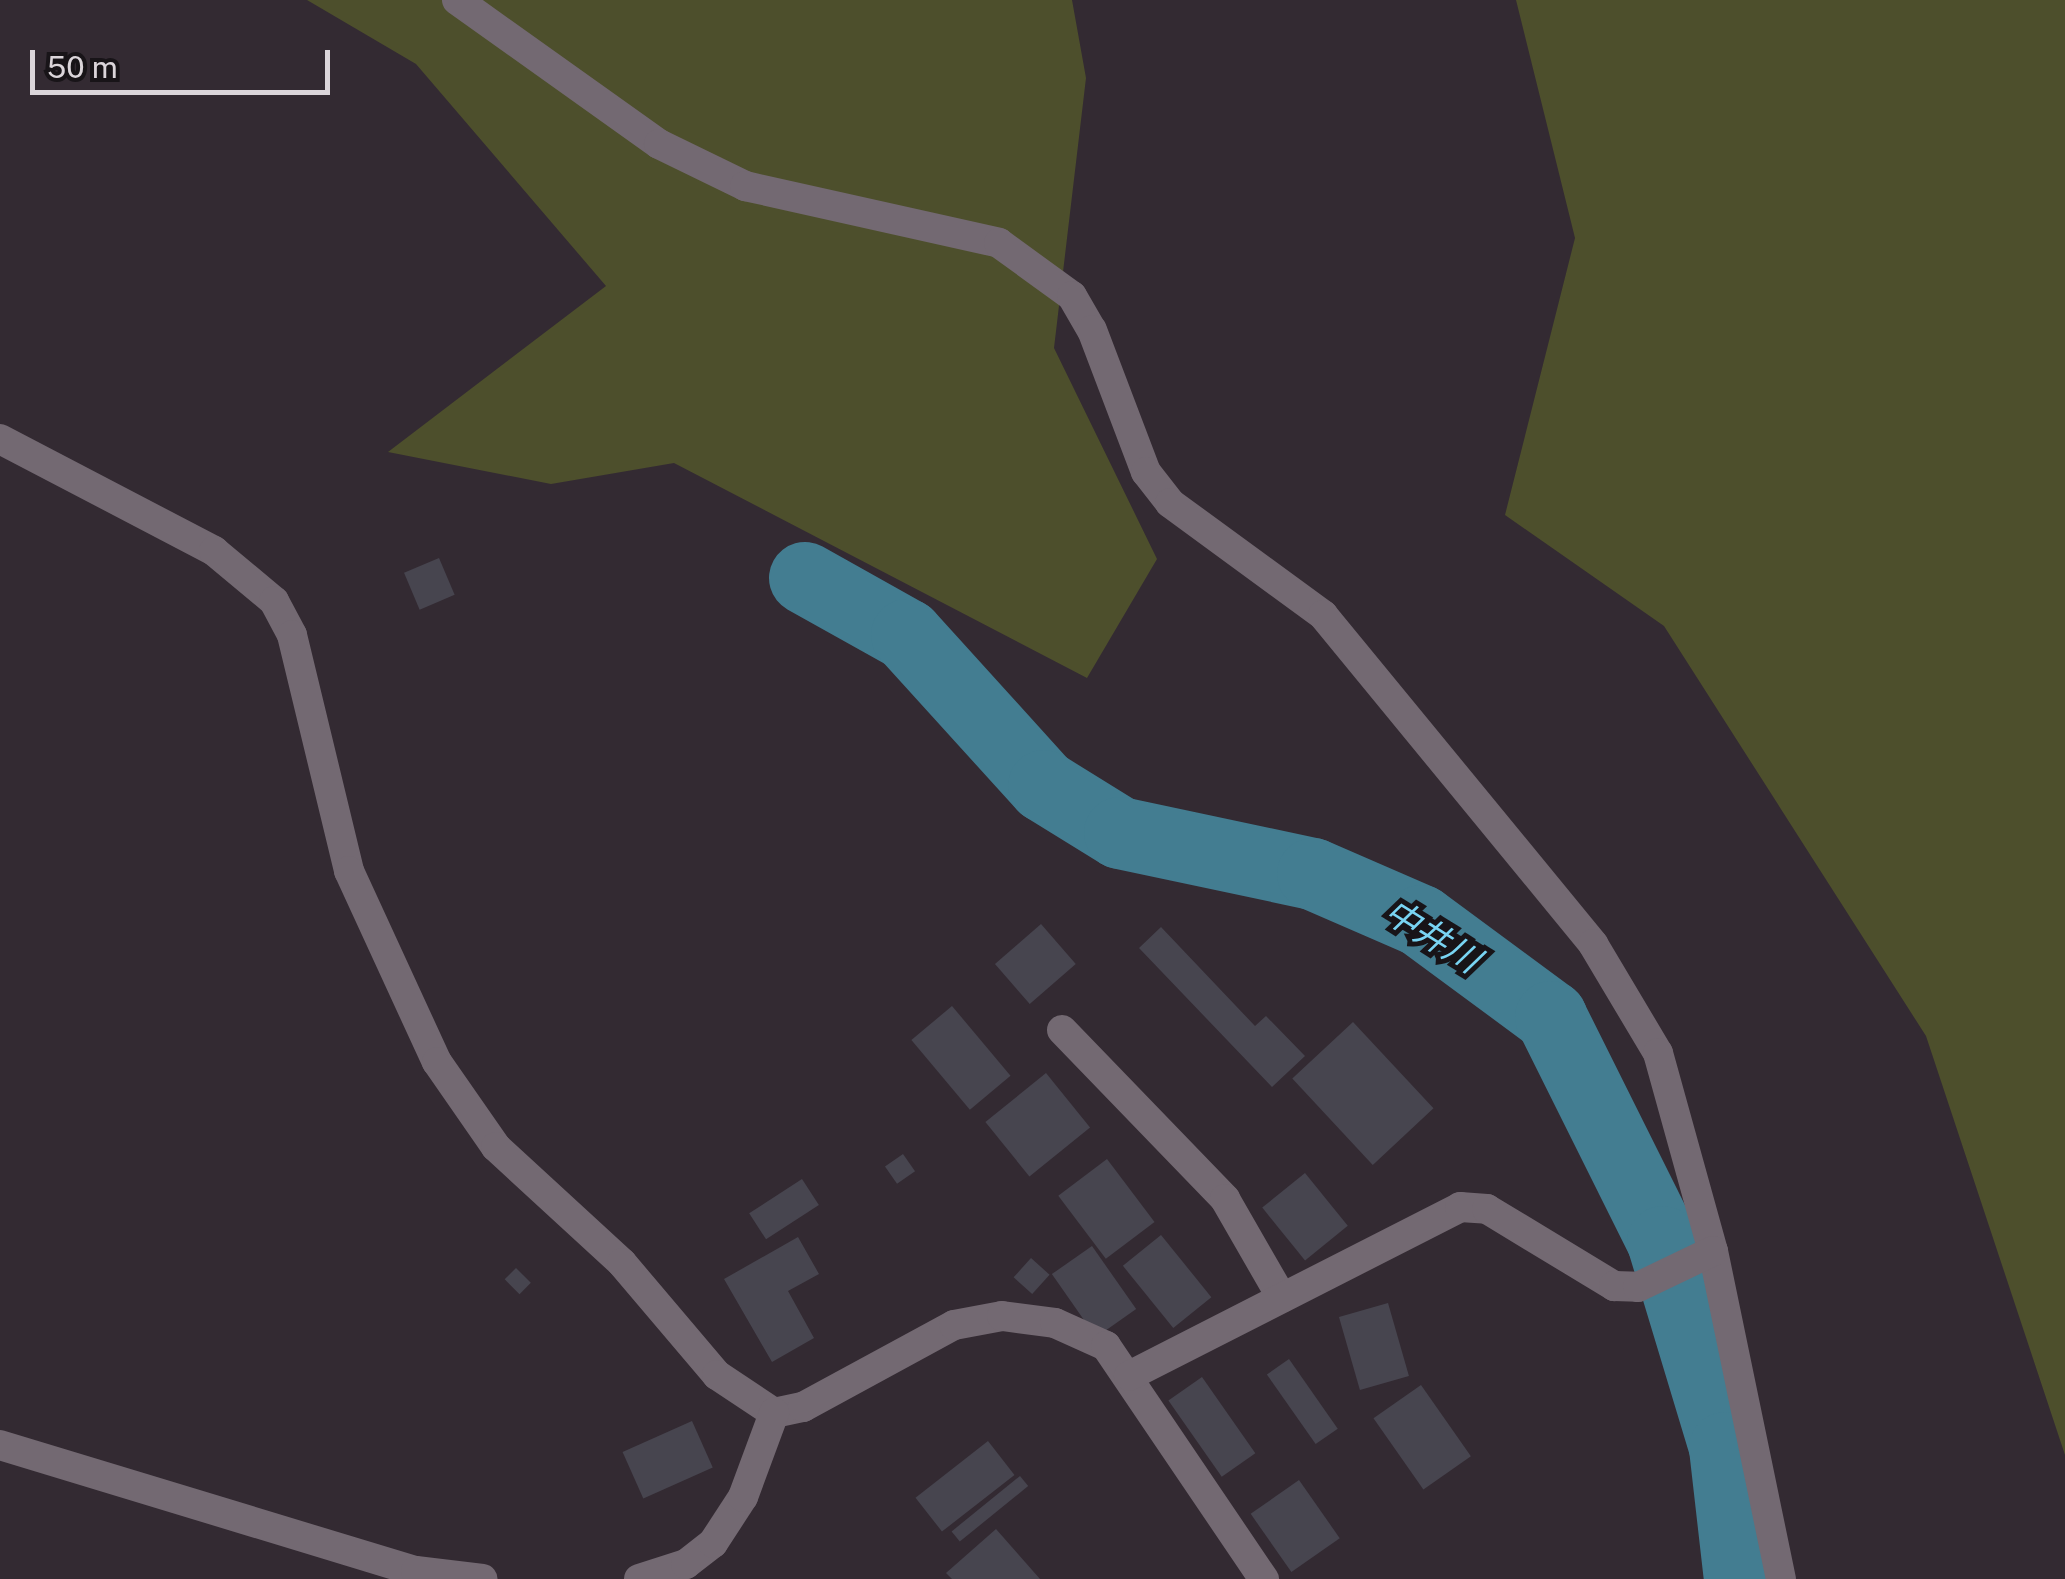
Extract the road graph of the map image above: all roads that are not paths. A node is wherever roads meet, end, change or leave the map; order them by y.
1 (457, 0) edge
2 (0, 439) edge
3 (1062, 1030) dead end
4 (1702, 1256) junction
5 (1282, 1298) junction
6 (1129, 1376) junction
7 (774, 1413) junction
8 (0, 1445) edge
9 (483, 1579) edge
10 (639, 1579) edge
11 (1264, 1579) edge
12 (1782, 1579) edge

1 - 4 street
2 - 7 street
3 - 5 street
4 - 5 street
4 - 12 street
5 - 6 street
6 - 7 street
6 - 11 street
7 - 10 street
8 - 9 street

